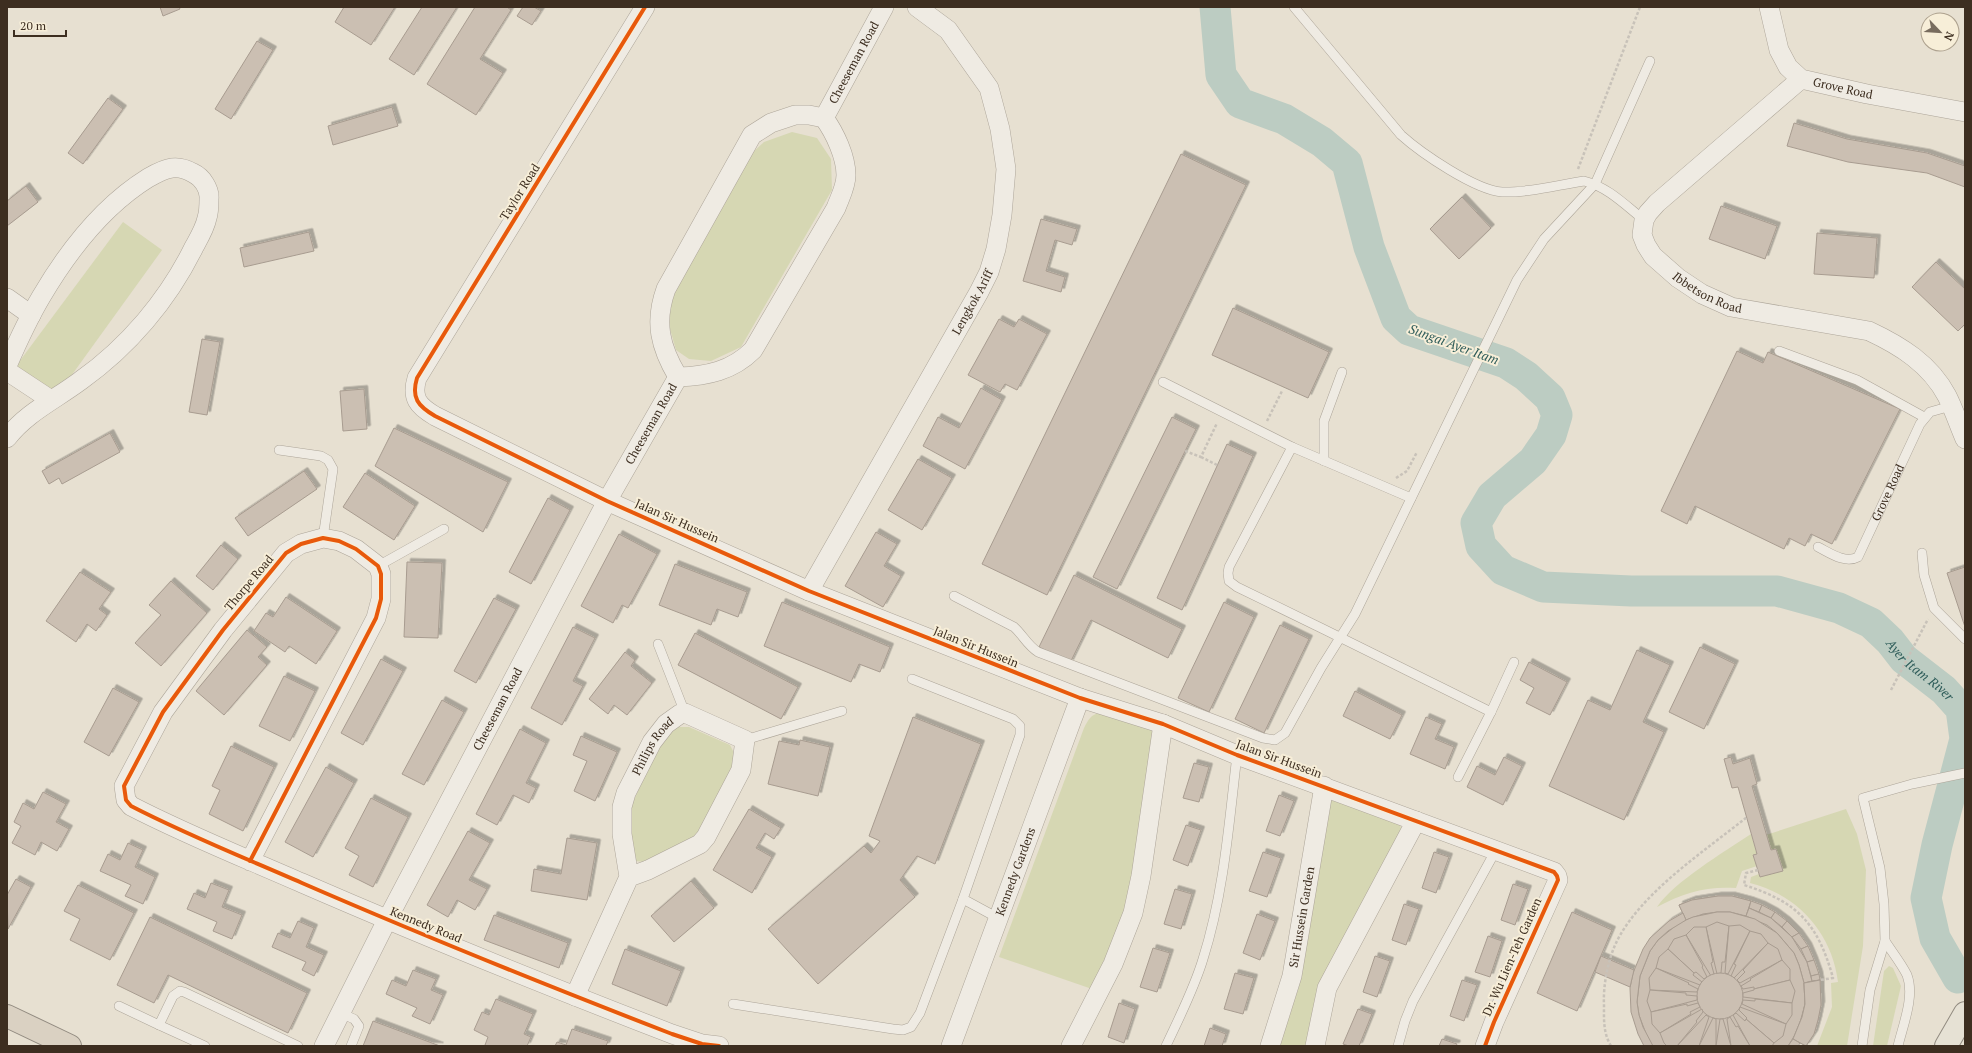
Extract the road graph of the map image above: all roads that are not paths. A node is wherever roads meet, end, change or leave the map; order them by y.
1 (645, 7) edge
2 (884, 7) edge
3 (917, 7) edge
4 (1294, 7) edge
5 (1769, 7) edge
6 (1650, 61) dead end
7 (1801, 79) junction
8 (1965, 112) edge
9 (824, 118) junction
10 (1594, 184) junction
11 (1644, 220) junction
12 (7, 298) edge
13 (31, 315) junction
14 (1779, 351) dead end
15 (7, 366) edge
16 (7, 371) edge
17 (1342, 372) dead end
18 (678, 377) junction
19 (1164, 382) dead end
20 (414, 388) joint
21 (52, 400) junction
22 (1951, 406) junction
23 (1924, 417) junction
24 (1963, 427) edge
25 (7, 438) edge
26 (1292, 447) junction
27 (279, 450) dead end
28 (1324, 461) junction
29 (1411, 498) junction
30 (608, 501) junction
31 (444, 530) dead end
32 (323, 538) junction
33 (1818, 547) dead end
34 (1922, 553) dead end
35 (378, 566) junction
36 (810, 591) junction
37 (954, 596) dead end
38 (1340, 637) junction
39 (1965, 639) edge
40 (658, 644) dead end
41 (1514, 662) dead end
42 (912, 679) dead end
43 (1080, 698) junction
44 (842, 711) dead end
45 (1491, 712) junction
46 (685, 713) junction
47 (1163, 724) junction
48 (745, 740) junction
49 (1237, 755) junction
50 (1965, 773) edge
51 (1458, 777) dead end
52 (1324, 786) junction
53 (132, 806) joint
54 (1416, 821) junction
55 (1496, 850) junction
56 (250, 861) junction
57 (1557, 876) joint
58 (629, 877) junction
59 (963, 900) junction
60 (998, 918) junction
61 (387, 920) junction
62 (1885, 941) junction
63 (575, 996) junction
64 (733, 1004) dead end
65 (119, 1006) dead end
66 (340, 1013) junction
67 (1965, 1013) edge
68 (7, 1016) edge
69 (159, 1025) junction
70 (284, 1043) edge
71 (70, 1046) edge
72 (205, 1046) edge
73 (298, 1046) edge
74 (324, 1046) edge
75 (351, 1046) edge
76 (719, 1046) edge
77 (951, 1046) edge
78 (1071, 1046) edge
79 (1166, 1046) edge
80 (1270, 1046) edge
81 (1315, 1046) edge
82 (1398, 1046) edge
83 (1485, 1046) edge
84 (1862, 1046) edge
85 (1898, 1046) edge
86 (1946, 1046) edge

1 - 20 street, Taylor Road
2 - 9 street, Cheeseman Road
3 - 36 street, Lengkok Ariff
4 - 10 lane
5 - 7 street, Grove Road
6 - 10 lane
7 - 8 street, Grove Road
7 - 11 street
9 - 18 street, Cheeseman Road
9 - 18 street, Cheeseman Road
10 - 11 lane
10 - 29 lane
11 - 22 street, Ibbetson Road
12 - 13 street
13 - 15 street
13 - 21 street
14 - 23 lane
16 - 21 street
17 - 28 lane
18 - 30 street, Cheeseman Road
19 - 26 lane
20 - 30 street, Jalan Sir Hussein
21 - 25 street
22 - 23 lane
22 - 24 street, Ibbetson Road
23 - 33 lane, Grove Road
26 - 28 lane
26 - 38 lane
27 - 32 lane
28 - 29 lane
29 - 38 lane
30 - 36 street, Jalan Sir Hussein
30 - 61 street, Cheeseman Road
31 - 35 lane
32 - 35 street, Thorpe Road
32 - 53 street, Thorpe Road
34 - 39 lane
35 - 56 street
36 - 43 street, Jalan Sir Hussein
37 - 38 lane
38 - 45 lane
40 - 46 lane
41 - 45 lane
42 - 59 lane
43 - 47 street, Jalan Sir Hussein
43 - 60 street, Kennedy Gardens
44 - 48 lane
45 - 51 lane
46 - 48 street, Philips Road
46 - 58 street, Philips Road
47 - 49 street, Jalan Sir Hussein
47 - 78 street
48 - 58 street
49 - 52 street, Jalan Sir Hussein
49 - 79 lane
50 - 62 lane
52 - 54 street, Jalan Sir Hussein
52 - 80 street, Sir Hussein Garden
53 - 56 street, Kennedy Road
54 - 55 street, Jalan Sir Hussein
54 - 81 street
55 - 57 street, Jalan Sir Hussein
55 - 82 lane
56 - 61 street, Kennedy Road
57 - 83 street, Dr. Wu Lien-Teh Garden
58 - 63 street
59 - 60 lane
59 - 64 lane
60 - 77 street, Kennedy Gardens
61 - 63 street, Kennedy Road
61 - 66 street, Cheeseman Road
62 - 84 lane
62 - 85 lane
63 - 76 street, Kennedy Road
65 - 69 lane
66 - 74 street, Cheeseman Road
66 - 75 lane
67 - 86 main road
68 - 71 highway
69 - 70 lane
69 - 72 lane
70 - 73 lane

